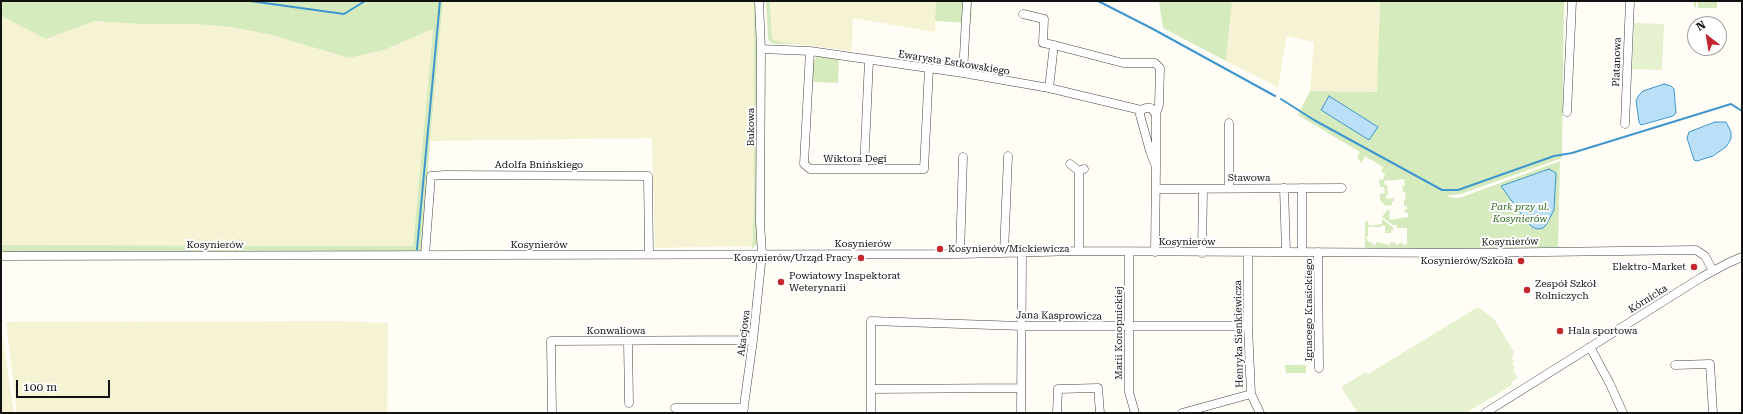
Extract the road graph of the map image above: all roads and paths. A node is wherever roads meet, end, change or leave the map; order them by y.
1 (759, 1) edge
2 (968, 1) edge
3 (1572, 1) edge
4 (1630, 1) edge
5 (1023, 14) dead end
6 (1054, 45) junction
7 (761, 49) junction
8 (810, 51) junction
9 (869, 60) junction
10 (929, 68) junction
11 (963, 74) junction
12 (1048, 88) junction
13 (1141, 110) junction
14 (1567, 112) dead end
15 (1156, 114) junction
16 (1229, 123) dead end
17 (1624, 124) dead end
18 (1008, 156) dead end
19 (963, 157) dead end
20 (1070, 164) dead end
21 (1156, 167) junction
22 (864, 169) junction
23 (1229, 188) junction
24 (1284, 188) junction
25 (1302, 188) junction
26 (1342, 188) dead end
27 (1156, 189) junction
28 (1203, 189) junction
29 (1079, 251) junction
30 (1155, 252) junction
31 (1286, 252) junction
32 (1302, 252) junction
33 (1318, 252) junction
34 (1004, 253) junction
35 (1022, 253) junction
36 (1129, 253) junction
37 (1202, 253) junction
38 (1248, 253) junction
39 (649, 254) junction
40 (762, 254) junction
41 (960, 254) junction
42 (425, 255) junction
43 (1, 256) edge
44 (1742, 257) edge
45 (1713, 271) junction
46 (1022, 326) junction
47 (1248, 326) junction
48 (1129, 327) junction
49 (628, 340) junction
50 (753, 340) junction
51 (1590, 347) junction
52 (1675, 365) dead end
53 (1319, 368) dead end
54 (1021, 388) junction
55 (871, 389) junction
56 (1251, 394) junction
57 (628, 403) dead end
58 (676, 408) dead end
59 (743, 411) edge
60 (552, 413) edge
61 (871, 413) edge
62 (1021, 413) edge
63 (1057, 413) edge
64 (1100, 413) edge
65 (1135, 413) edge
66 (1182, 413) edge
67 (1260, 413) edge
68 (1485, 413) edge
69 (1623, 413) edge
70 (1713, 413) edge

1 - 7 street, Bukowa
2 - 11 street
3 - 14 street
4 - 17 street, Platanowa
5 - 6 street
6 - 12 street
6 - 15 street
7 - 8 street, Ewarysta Estkowskiego
7 - 40 street, Bukowa
8 - 9 street, Ewarysta Estkowskiego
8 - 22 street, Wiktora Degi
9 - 10 street, Ewarysta Estkowskiego
9 - 22 street
10 - 11 street, Ewarysta Estkowskiego
10 - 22 street, Wiktora Degi
11 - 12 street, Ewarysta Estkowskiego
12 - 13 street, Ewarysta Estkowskiego
13 - 15 street, Ewarysta Estkowskiego
13 - 21 street
15 - 21 street
16 - 23 street
18 - 34 street
19 - 41 street
20 - 29 street
21 - 27 street
23 - 24 street, Stawowa
23 - 28 street, Stawowa
24 - 25 street, Stawowa
24 - 31 street
25 - 26 street, Stawowa
25 - 32 street
27 - 28 street, Stawowa
27 - 30 street
28 - 37 street
29 - 35 street, Kosynierów
29 - 36 street, Kosynierów
30 - 36 street, Kosynierów
30 - 37 street, Kosynierów
31 - 32 street, Kosynierów
31 - 38 street, Kosynierów
32 - 33 street, Kosynierów
33 - 45 street, Kosynierów
33 - 53 street, Ignacego Krasickiego
34 - 35 street, Kosynierów
34 - 41 street, Kosynierów
35 - 46 street
36 - 48 street, Marii Konopnickiej
37 - 38 street, Kosynierów
38 - 47 street, Henryka Sienkiewicza
39 - 40 street, Kosynierów
39 - 42 street, Kosynierów
39 - 42 street, Adolfa Bnińskiego
40 - 41 street, Kosynierów
40 - 50 street, Akacjowa
42 - 43 street, Kosynierów
44 - 45 street, Kórnicka
45 - 51 street, Kórnicka
46 - 48 street, Jana Kasprowicza
46 - 54 street
46 - 55 street, Jana Kasprowicza
47 - 48 street, Jana Kasprowicza
47 - 56 street, Henryka Sienkiewicza
48 - 65 street, Marii Konopnickiej
49 - 50 street, Konwaliowa
49 - 57 street
49 - 60 street, Konwaliowa
50 - 59 street, Akacjowa
51 - 68 street, Kórnicka
51 - 69 street
52 - 70 street
54 - 55 street
54 - 62 street
55 - 61 street
56 - 66 street
56 - 67 street, Henryka Sienkiewicza
58 - 59 street
63 - 64 street

